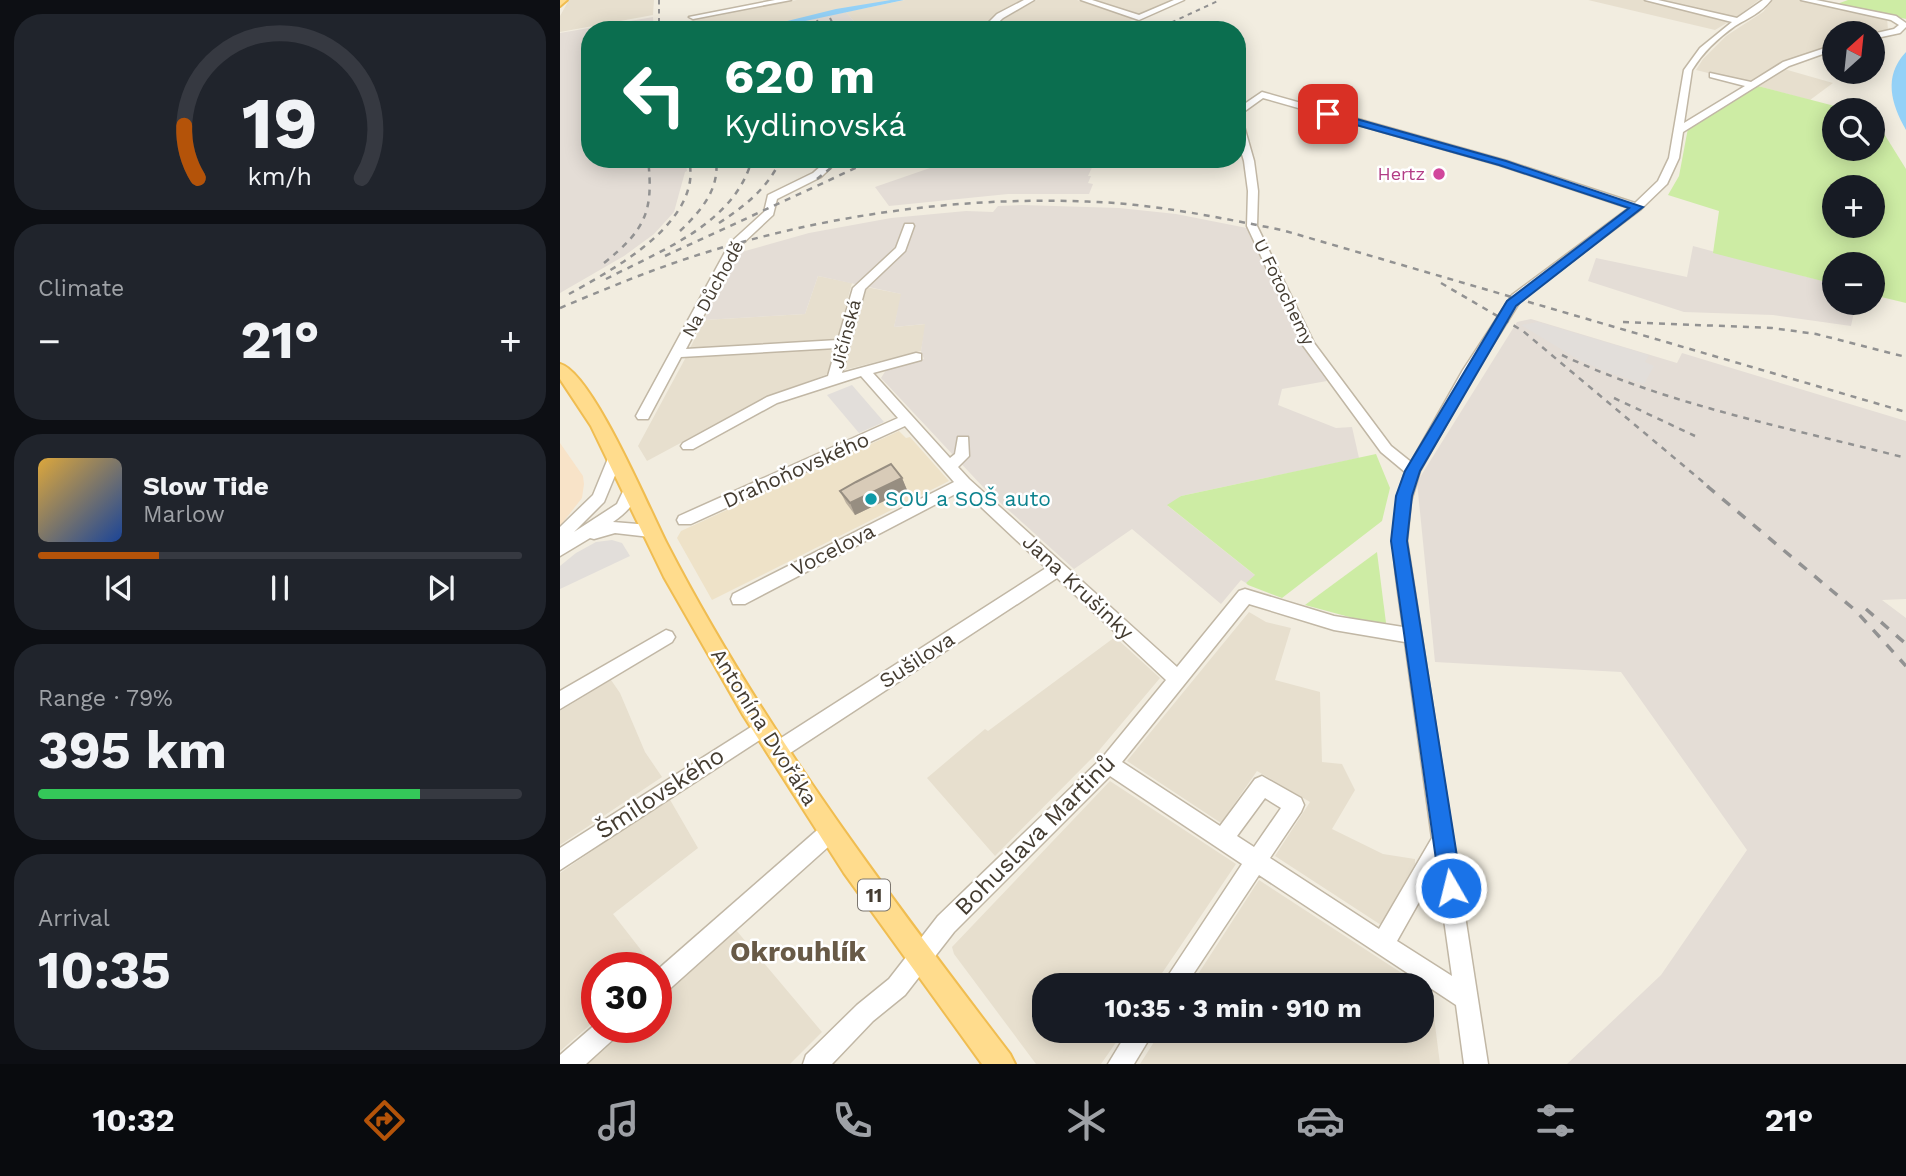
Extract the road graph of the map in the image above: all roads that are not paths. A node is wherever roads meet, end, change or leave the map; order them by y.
1 (787, 0) edge
2 (1030, 0) edge
3 (1085, 0) edge
4 (1180, 0) edge
5 (1649, 0) edge
6 (1766, 0) edge
7 (1805, 0) edge
8 (1835, 0) edge
9 (1825, 4) junction
10 (696, 21) edge
11 (995, 21) edge
12 (1738, 21) junction
13 (1904, 26) joint
14 (1885, 34) edge
15 (1822, 51) edge
16 (1713, 75) dead end
17 (1753, 85) junction
18 (1246, 109) edge
19 (1679, 130) junction
20 (1246, 150) edge
21 (825, 168) edge
22 (1637, 207) junction
23 (909, 226) dead end
24 (842, 344) junction
25 (677, 353) junction
26 (916, 357) dead end
27 (560, 369) edge
28 (864, 371) junction
29 (834, 379) junction
30 (643, 416) dead end
31 (907, 419) junction
32 (963, 440) dead end
33 (688, 446) dead end
34 (616, 456) junction
35 (950, 466) junction
36 (1413, 471) junction
37 (964, 482) junction
38 (632, 500) junction
39 (685, 520) dead end
40 (650, 531) junction
41 (563, 542) edge
42 (1058, 569) junction
43 (739, 598) dead end
44 (1414, 636) junction
45 (666, 637) dead end
46 (1178, 679) junction
47 (560, 701) edge
48 (762, 728) junction
49 (777, 751) junction
50 (1109, 764) junction
51 (830, 832) junction
52 (1444, 838) junction
53 (1223, 839) junction
54 (560, 860) edge
55 (1257, 861) junction
56 (1383, 944) junction
57 (919, 958) junction
58 (672, 972) edge
59 (1181, 973) edge
60 (1468, 1000) junction
61 (592, 1043) edge
62 (1134, 1043) edge
63 (568, 1064) edge
64 (815, 1064) edge
65 (1000, 1064) edge
66 (1120, 1064) edge
67 (1476, 1064) edge

1 - 10 street
2 - 11 street
3 - 4 street
5 - 12 street
6 - 12 street
7 - 9 street
8 - 9 street
9 - 13 street
12 - 19 street
13 - 14 street
15 - 17 street
16 - 17 street
17 - 19 street
18 - 22 street
19 - 22 street
20 - 36 street, U Fotochemy
21 - 25 street, Na Důchodě
22 - 36 street
23 - 24 street, Jičínská
24 - 25 street
24 - 29 street, Jičínská
25 - 30 street, Na Důchodě
26 - 28 street
27 - 34 main road, Antonína Dvořáka / 11
28 - 29 street
28 - 31 street, Jana Krušinky
29 - 33 street
31 - 35 street, Jana Krušinky
31 - 39 street, Drahoňovského
32 - 35 street
34 - 38 main road, Antonína Dvořáka / 11
34 - 41 street
35 - 37 street, Jana Krušinky
36 - 44 street
37 - 42 street, Jana Krušinky
37 - 43 street, Vocelova
38 - 40 main road, Antonína Dvořáka / 11
38 - 41 street
40 - 41 street
40 - 48 main road, Antonína Dvořáka / 11
42 - 46 street, Jana Krušinky
42 - 49 street, Sušilova
44 - 46 street, Bohuslava Martinů
44 - 52 street
45 - 47 street
46 - 50 street, Bohuslava Martinů
48 - 49 main road, Antonína Dvořáka / 11
48 - 54 street, Šmilovského
49 - 51 main road, Antonína Dvořáka / 11
50 - 53 street
50 - 57 street, Bohuslava Martinů
51 - 57 main road, Antonína Dvořáka / 11
51 - 58 street
52 - 56 street
52 - 60 street
53 - 55 street
53 - 55 street
55 - 56 street
55 - 59 street
56 - 60 street
57 - 64 street, Bohuslava Martinů
57 - 65 main road, Antonína Dvořáka / 11
60 - 67 street
61 - 63 street
62 - 66 street

